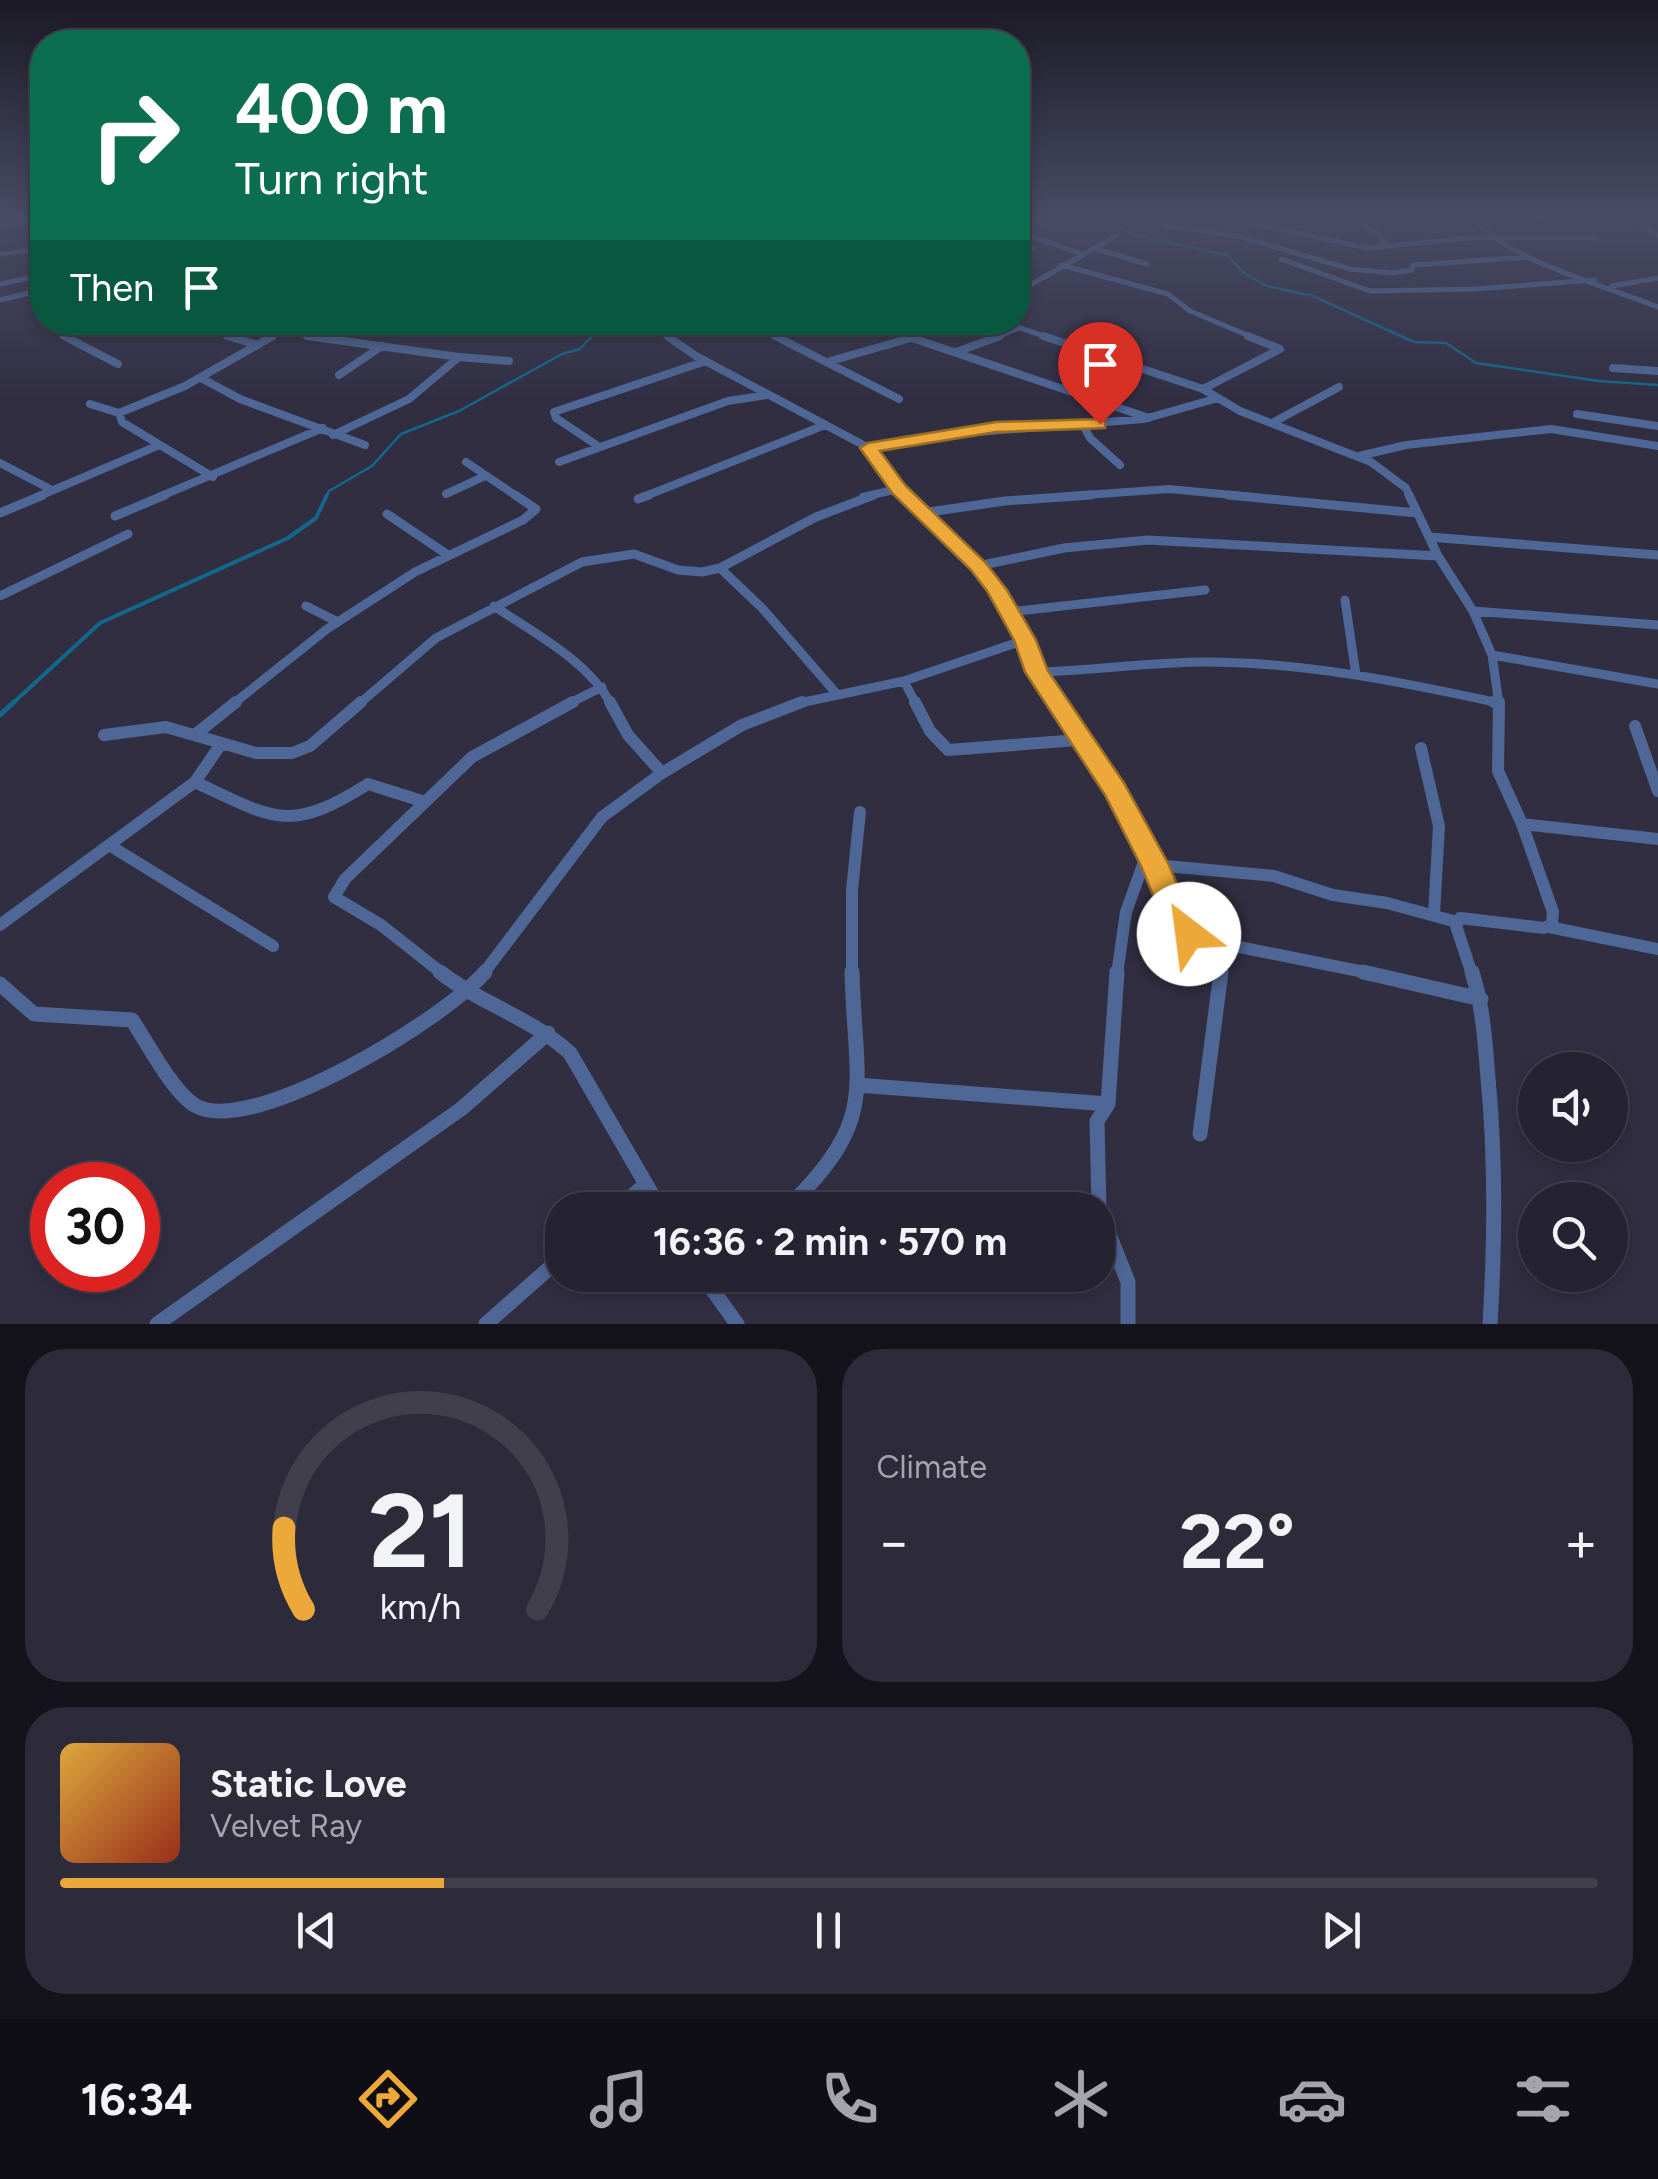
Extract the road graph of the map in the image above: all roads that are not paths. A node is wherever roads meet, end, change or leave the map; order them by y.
1 (1099, 276) edge
2 (1326, 276) edge
3 (1583, 276) edge
4 (30, 277) edge
5 (1658, 278) edge
6 (1595, 280) junction
7 (0, 284) edge
8 (1611, 286) junction
9 (30, 293) edge
10 (0, 300) edge
11 (1658, 307) edge
12 (1030, 333) edge
13 (64, 335) edge
14 (223, 335) edge
15 (276, 335) edge
16 (305, 335) edge
17 (667, 335) edge
18 (772, 335) edge
19 (905, 335) edge
20 (1001, 335) edge
21 (911, 338) junction
22 (258, 344) junction
23 (383, 345) junction
24 (955, 352) junction
25 (459, 358) junction
26 (509, 361) dead end
27 (706, 361) junction
28 (827, 362) junction
29 (118, 364) dead end
30 (1613, 368) dead end
31 (1658, 370) edge
32 (340, 375) dead end
33 (201, 378) junction
34 (1339, 387) dead end
35 (1203, 389) junction
36 (768, 395) junction
37 (1218, 398) junction
38 (899, 399) dead end
39 (90, 404) dead end
40 (119, 414) junction
41 (1577, 414) dead end
42 (1150, 418) junction
43 (1272, 423) junction
44 (1083, 424) junction
45 (825, 426) junction
46 (1658, 426) edge
47 (323, 428) junction
48 (333, 435) junction
49 (365, 445) dead end
50 (158, 446) junction
51 (598, 446) junction
52 (1658, 446) edge
53 (868, 448) junction
54 (1359, 456) junction
55 (466, 462) dead end
56 (559, 462) dead end
57 (0, 463) edge
58 (1120, 465) dead end
59 (486, 476) junction
60 (213, 477) junction
61 (898, 489) junction
62 (52, 490) junction
63 (446, 494) dead end
64 (638, 499) dead end
65 (0, 513) edge
66 (1417, 513) junction
67 (387, 514) dead end
68 (922, 514) junction
69 (115, 516) dead end
70 (128, 534) dead end
71 (1428, 537) junction
72 (448, 555) junction
73 (1658, 555) edge
74 (1438, 556) junction
75 (978, 566) junction
76 (720, 568) junction
77 (1205, 590) dead end
78 (0, 596) edge
79 (1344, 600) dead end
80 (306, 606) dead end
81 (494, 606) junction
82 (1008, 612) junction
83 (1472, 612) junction
84 (338, 622) junction
85 (1658, 626) edge
86 (1025, 640) junction
87 (1492, 656) junction
88 (1037, 672) junction
89 (1356, 675) junction
90 (904, 682) junction
91 (1658, 684) edge
92 (602, 687) junction
93 (834, 692) junction
94 (1499, 704) junction
95 (213, 719) junction
96 (1635, 726) dead end
97 (196, 734) junction
98 (104, 735) dead end
99 (1078, 740) junction
100 (221, 744) junction
101 (1421, 748) dead end
102 (662, 773) junction
103 (196, 782) junction
104 (1658, 791) edge
105 (425, 802) junction
106 (860, 812) dead end
107 (1522, 824) junction
108 (1658, 838) edge
109 (109, 844) junction
110 (1152, 858) junction
111 (1434, 914) junction
112 (1457, 922) junction
113 (0, 925) edge
114 (1549, 927) junction
115 (273, 946) dead end
116 (1227, 946) junction
117 (1658, 949) edge
118 (0, 984) edge
119 (468, 993) junction
120 (1481, 999) junction
121 (548, 1034) junction
122 (856, 1085) junction
123 (1108, 1104) junction
124 (1200, 1134) dead end
125 (645, 1185) junction
126 (637, 1192) edge
127 (649, 1192) edge
128 (803, 1192) edge
129 (545, 1272) edge
130 (718, 1292) edge
131 (157, 1324) edge
132 (486, 1324) edge
133 (737, 1324) edge
134 (1128, 1324) edge
135 (1490, 1324) edge

1 - 35 street
2 - 6 street
3 - 6 street
4 - 7 street
5 - 8 street
6 - 8 street
8 - 11 street
9 - 10 street
12 - 35 street
13 - 29 street
14 - 22 street
15 - 22 street
16 - 23 street
17 - 27 street
18 - 28 street
19 - 21 street
20 - 24 street
21 - 24 street
21 - 28 street
22 - 33 street
23 - 25 street
23 - 32 street
24 - 42 street
25 - 26 street
25 - 48 street
27 - 36 street
27 - 51 street
28 - 38 street
30 - 31 street
33 - 40 street
33 - 47 street
34 - 43 street
35 - 37 street
36 - 45 street
36 - 51 street
37 - 42 street
37 - 43 street
39 - 40 street
40 - 50 street
41 - 46 street
42 - 44 street
43 - 54 street
44 - 53 street
44 - 58 street
45 - 53 street
45 - 64 street
47 - 48 street
47 - 60 street
48 - 49 street
50 - 60 street
50 - 62 street
51 - 56 street
52 - 54 street
53 - 61 street
54 - 66 street
55 - 59 street
57 - 62 street
59 - 63 street
59 - 72 street
60 - 69 street
61 - 68 street
61 - 76 street
62 - 65 street
66 - 68 street
66 - 71 street
67 - 72 street
68 - 75 street
70 - 78 street
71 - 73 street
71 - 74 street
72 - 84 street
74 - 75 street
74 - 83 street
75 - 82 street
76 - 81 street
76 - 93 street
77 - 82 street
79 - 89 street
80 - 84 street
81 - 92 street
81 - 100 street
82 - 86 street
83 - 85 street
83 - 87 street
84 - 95 street
86 - 88 street
86 - 90 street
87 - 91 street
87 - 94 street
88 - 89 street
88 - 99 street
89 - 94 street
90 - 93 street
90 - 99 street
92 - 102 street
92 - 105 street
93 - 102 street
94 - 107 street
95 - 97 street
95 - 100 street
96 - 104 street
97 - 98 street
97 - 100 street
99 - 110 street
100 - 103 street
101 - 111 street
102 - 119 street
103 - 105 street
103 - 109 street
105 - 119 street
106 - 122 street
107 - 108 street
107 - 114 street
109 - 113 street
109 - 115 street
110 - 111 street
110 - 116 street
110 - 123 street
111 - 112 street
112 - 114 street
112 - 120 street
114 - 117 street
116 - 120 street
116 - 124 street
118 - 119 street
119 - 121 street
120 - 135 street
121 - 125 street
121 - 131 street
122 - 123 street
122 - 128 street
123 - 134 street
125 - 126 street
125 - 127 street
129 - 132 street
130 - 133 street

